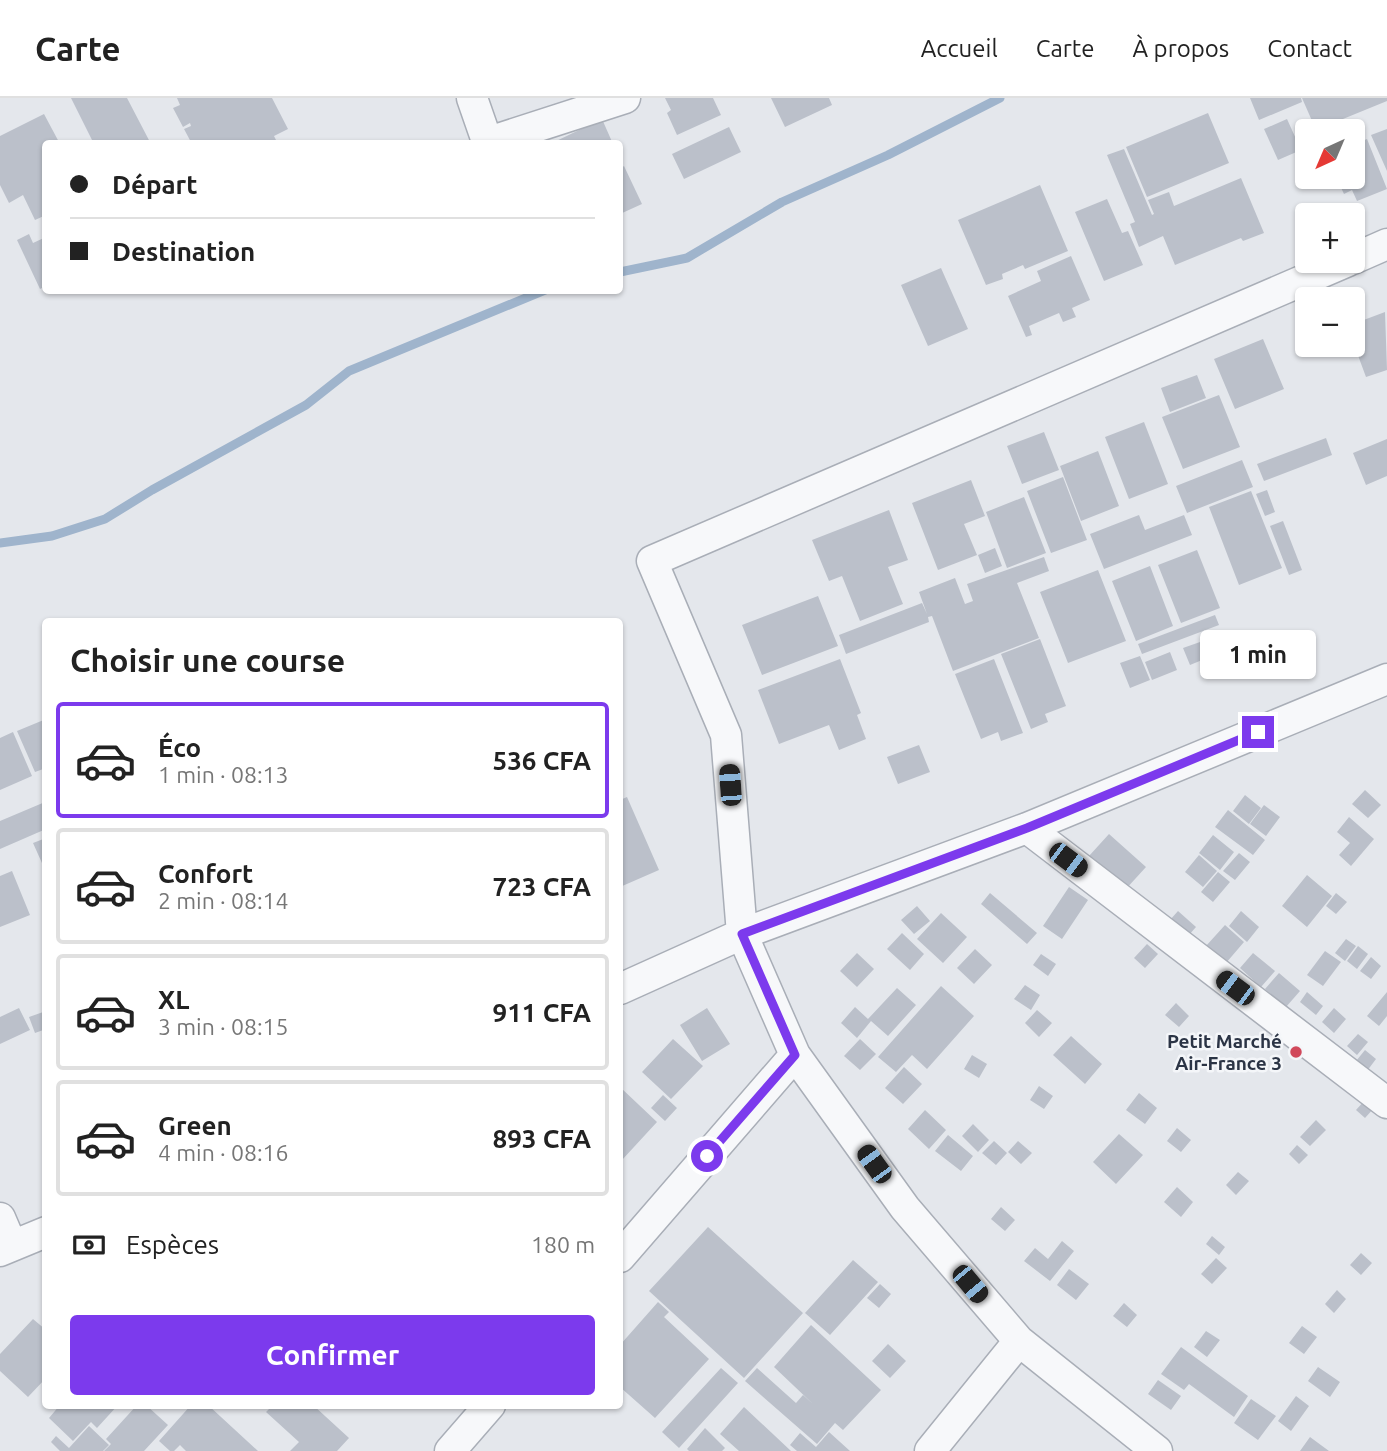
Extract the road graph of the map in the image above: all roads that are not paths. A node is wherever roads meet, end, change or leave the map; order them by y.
1 (472, 98) edge
2 (625, 98) edge
3 (487, 140) edge
4 (497, 140) edge
5 (1387, 244) edge
6 (1365, 254) edge
7 (1320, 273) edge
8 (1387, 679) edge
9 (1027, 828) junction
10 (742, 934) junction
11 (623, 988) edge
12 (795, 1055) junction
13 (1387, 1102) edge
14 (0, 1218) edge
15 (42, 1234) edge
16 (6, 1248) edge
17 (623, 1254) edge
18 (1019, 1341) junction
19 (487, 1409) edge
20 (450, 1451) edge
21 (930, 1451) edge
22 (1157, 1451) edge

1 - 3 street
2 - 4 street
5 - 6 street
7 - 10 street
8 - 9 street
9 - 10 street
9 - 13 street
10 - 11 street
10 - 12 street
12 - 17 street
12 - 18 street
14 - 16 street
15 - 16 street
18 - 21 street
18 - 22 street
19 - 20 street

